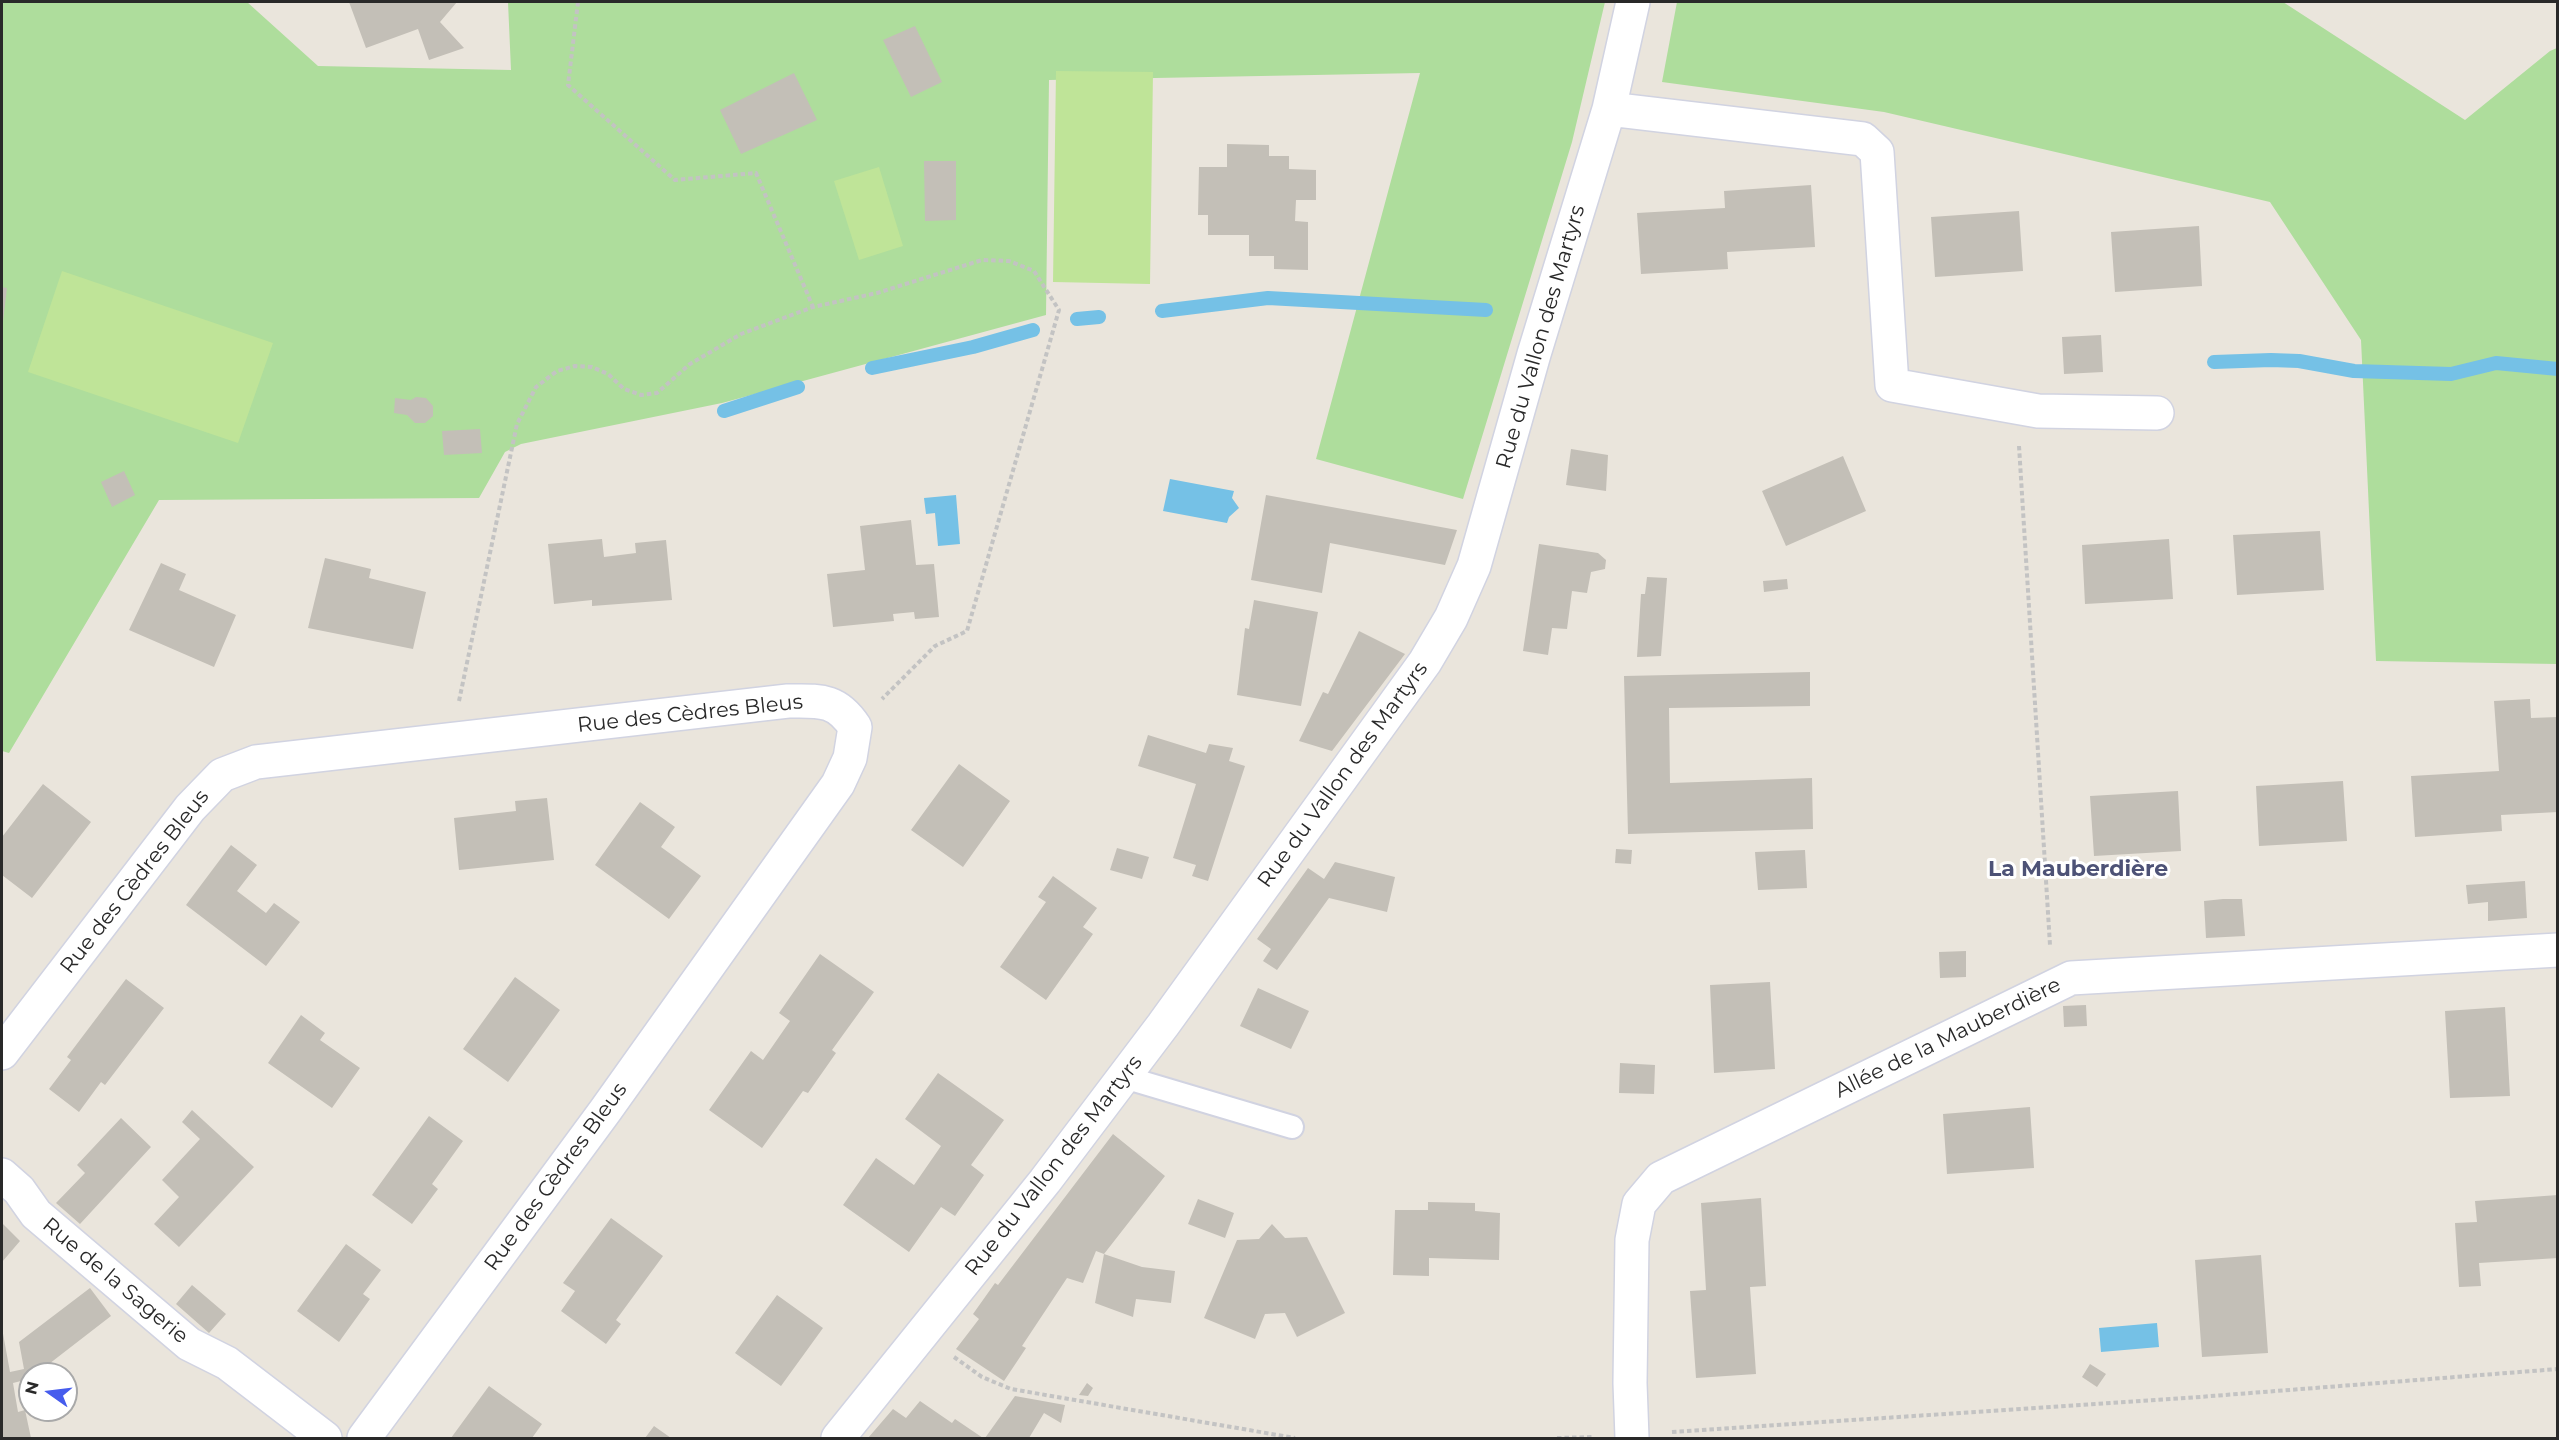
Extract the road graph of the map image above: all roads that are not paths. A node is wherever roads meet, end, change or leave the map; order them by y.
1 (1633, 2) edge
2 (1609, 109) junction
3 (2157, 413) dead end
4 (2558, 950) edge
5 (2, 1053) edge
6 (1124, 1077) junction
7 (1292, 1127) dead end
8 (2, 1175) edge
9 (1632, 1437) edge
10 (325, 1438) edge
11 (364, 1438) edge
12 (838, 1438) edge

1 - 2 street, Rue du Vallon des Martyrs
2 - 3 street
2 - 6 street, Rue du Vallon des Martyrs
4 - 9 street, Allée de la Mauberdière
5 - 11 street, Rue des Cèdres Bleus
6 - 7 lane
6 - 12 street, Rue du Vallon des Martyrs
8 - 10 street, Rue de la Sagerie

